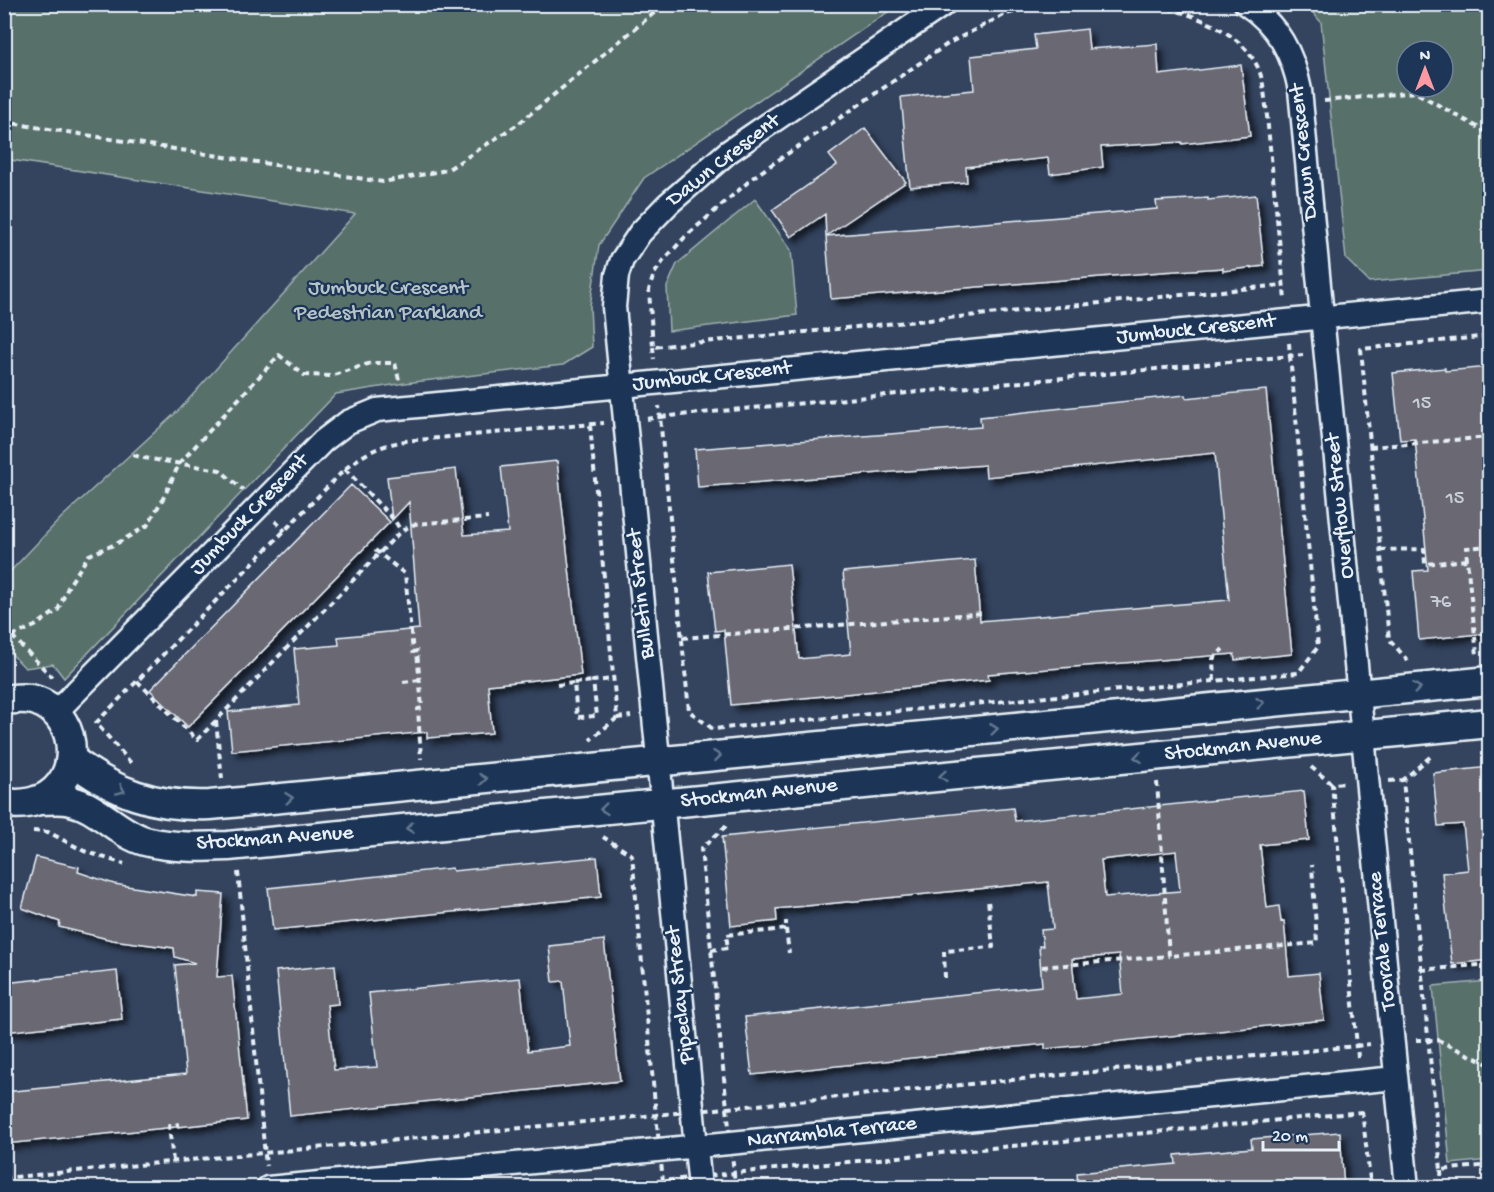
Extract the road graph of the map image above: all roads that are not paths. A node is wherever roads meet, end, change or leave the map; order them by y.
1 (944, 4) edge
2 (1246, 4) edge
3 (1490, 301) edge
4 (1322, 317) junction
5 (622, 385) junction
6 (1486, 668) edge
7 (1359, 694) junction
8 (7, 698) edge
9 (56, 713) junction
10 (1490, 723) edge
11 (1363, 735) junction
12 (71, 759) junction
13 (658, 762) junction
14 (39, 800) junction
15 (4, 802) edge
16 (662, 803) junction
17 (1396, 1078) junction
18 (696, 1146) junction
19 (268, 1187) edge
20 (700, 1188) edge
21 (1407, 1188) edge

1 - 5 street, Dawn Crescent
2 - 4 street, Dawn Crescent
3 - 4 street, Jumbuck Crescent
4 - 5 street, Jumbuck Crescent
4 - 7 street, Overflow Street
5 - 9 street, Jumbuck Crescent
5 - 13 street, Bulletin Street
7 -> 6 street, Stockman Avenue
7 - 11 street, Toorale Terrace
13 -> 7 street, Stockman Avenue
8 - 9 street
9 - 12 street
10 - 11 street, Stockman Avenue
11 -> 16 street, Stockman Avenue
11 - 17 street, Toorale Terrace
12 -> 13 street, Stockman Avenue
12 - 14 street
13 - 16 street, Bulletin Street
14 - 15 street, Stockman Avenue
16 -> 14 street, Stockman Avenue
16 - 18 street, Pipeclay Street
17 - 18 street, Narrambla Terrace
17 - 21 street, Toorale Terrace
18 - 19 street, Narrambla Terrace
18 - 20 street, Pipeclay Street

